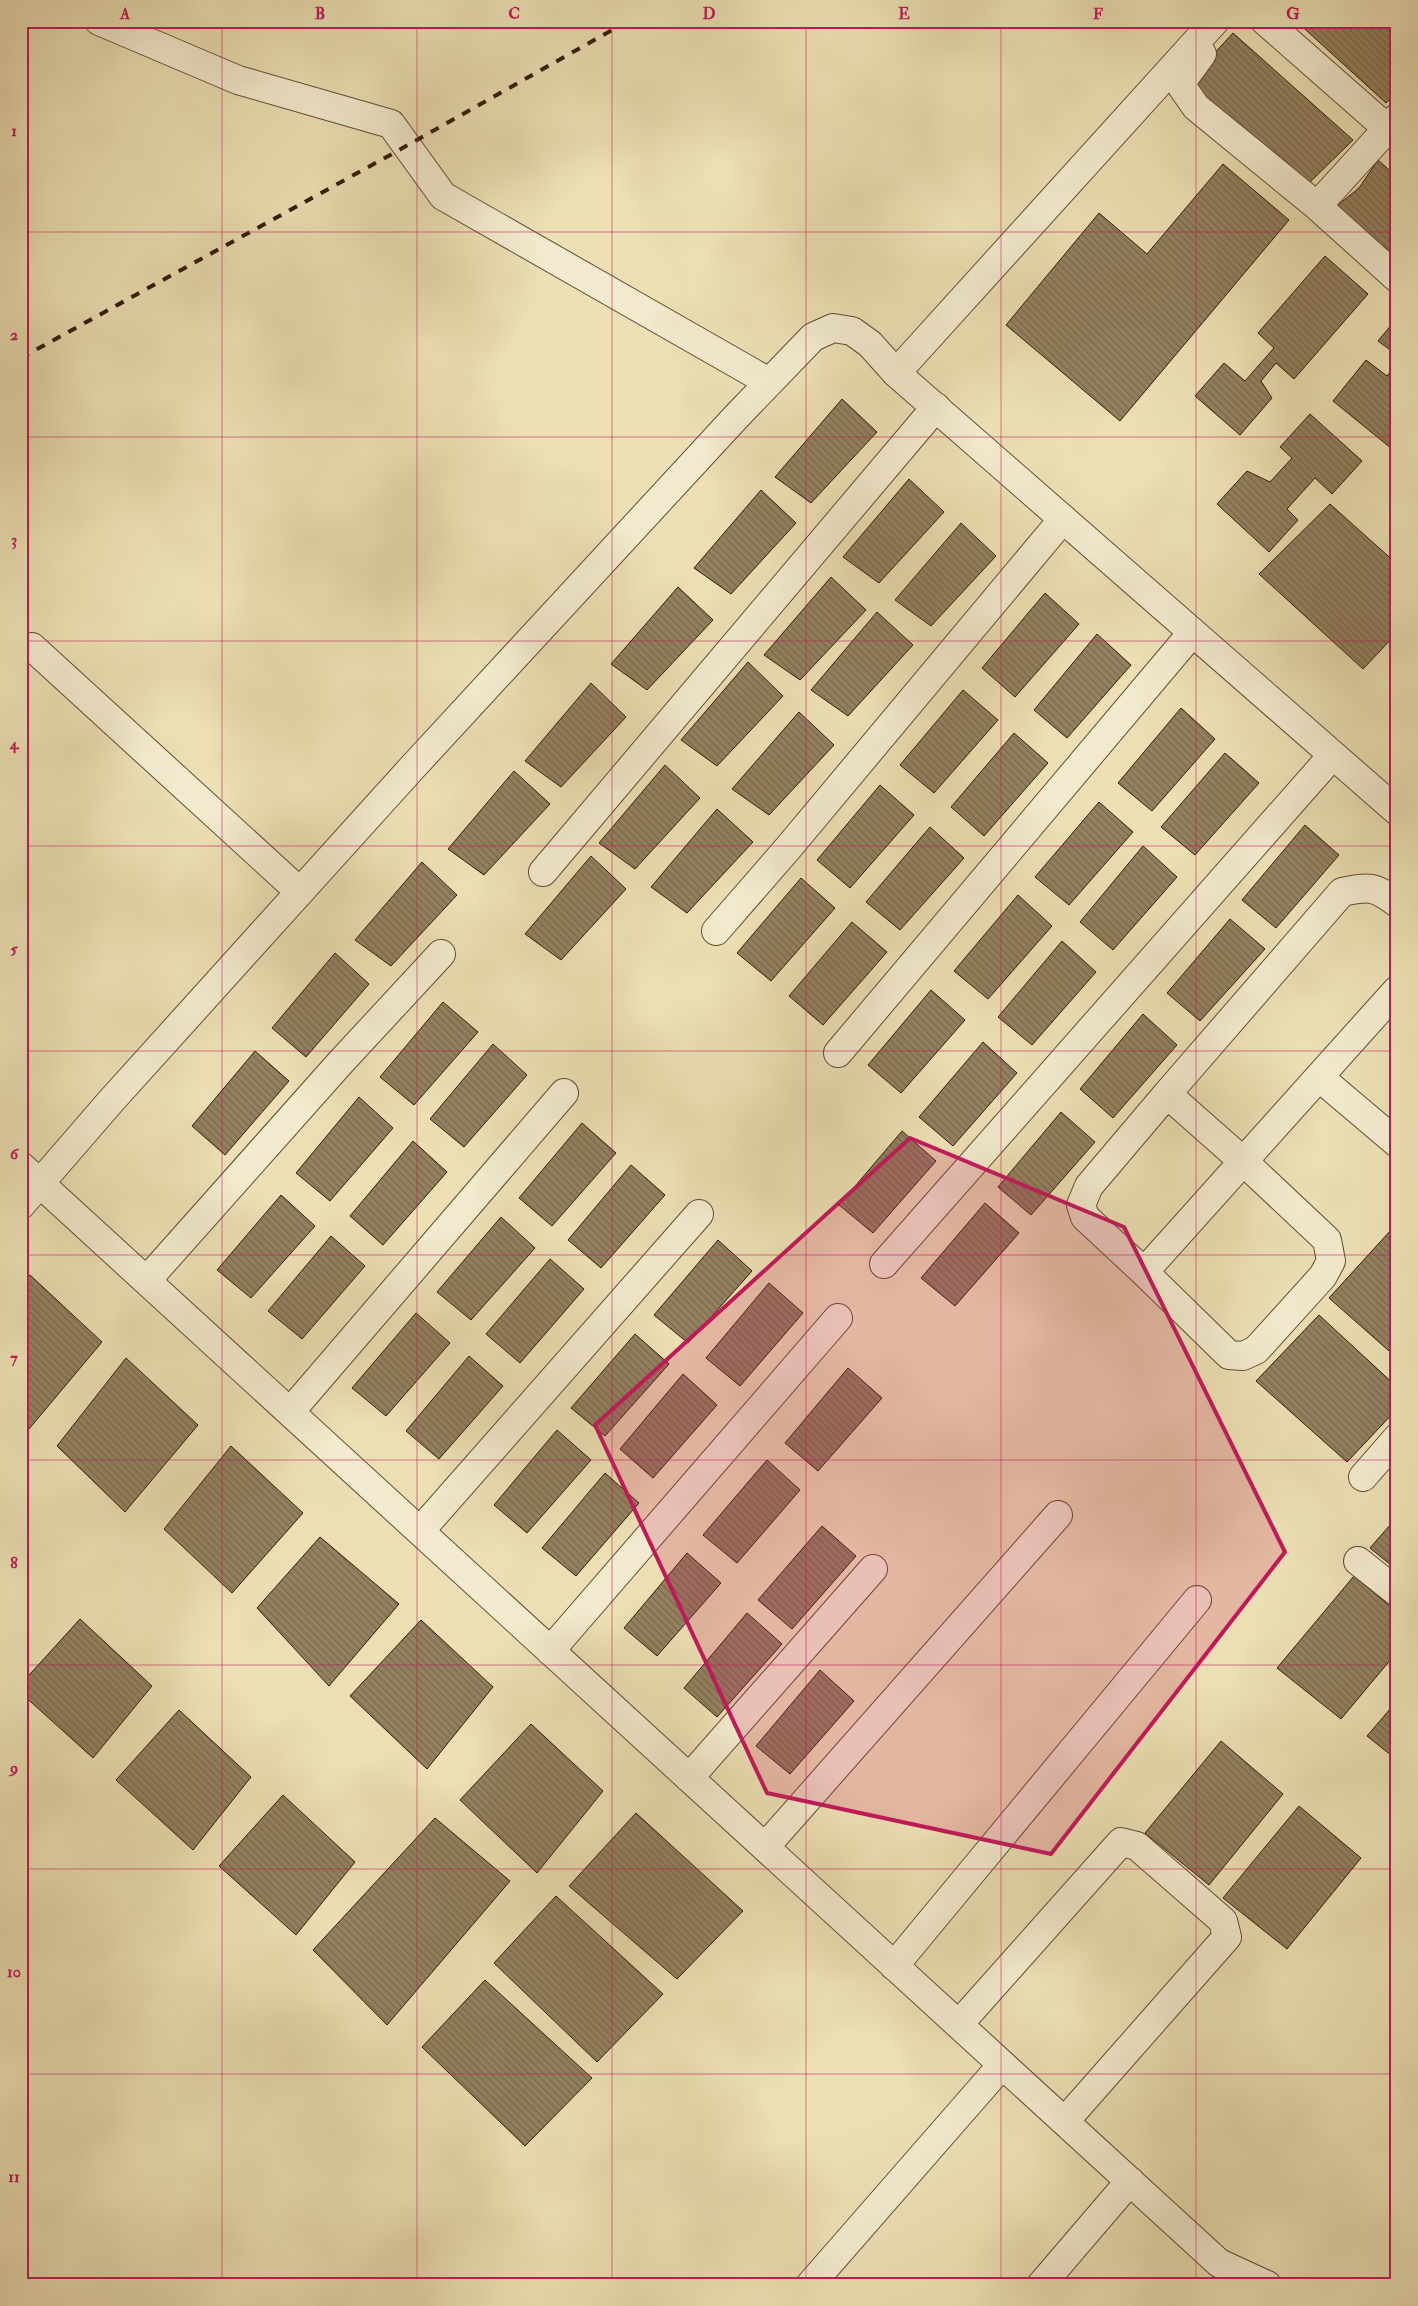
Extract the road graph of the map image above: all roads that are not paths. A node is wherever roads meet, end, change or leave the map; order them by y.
1 (99, 21) edge
2 (1215, 21) edge
3 (1231, 21) edge
4 (1265, 21) edge
5 (1394, 128) edge
6 (1317, 206) junction
7 (1397, 278) edge
8 (896, 372) junction
9 (769, 382) junction
10 (936, 407) junction
11 (1062, 519) junction
12 (1192, 633) junction
13 (32, 647) dead end
14 (1332, 756) junction
15 (1397, 811) edge
16 (542, 872) dead end
17 (300, 892) junction
18 (1397, 903) edge
19 (716, 931) dead end
20 (441, 954) dead end
21 (1397, 990) edge
22 (838, 1053) dead end
23 (1319, 1077) junction
24 (564, 1093) dead end
25 (1167, 1094) junction
26 (1397, 1143) edge
27 (1244, 1162) junction
28 (31, 1175) edge
29 (21, 1205) edge
30 (699, 1214) dead end
31 (884, 1264) dead end
32 (1144, 1272) junction
33 (147, 1280) junction
34 (838, 1318) dead end
35 (290, 1412) junction
36 (1397, 1438) edge
37 (1363, 1477) dead end
38 (1058, 1515) dead end
39 (420, 1531) junction
40 (1358, 1560) dead end
41 (873, 1569) dead end
42 (1397, 1592) edge
43 (1198, 1600) dead end
44 (550, 1651) junction
45 (689, 1778) junction
46 (765, 1848) junction
47 (894, 1966) junction
48 (959, 2024) junction
49 (1002, 2065) junction
50 (1065, 2121) junction
51 (1130, 2181) junction
52 (1258, 2283) edge
53 (810, 2285) edge
54 (1041, 2285) edge

1 - 9 street
2 - 8 street
3 - 6 street
4 - 5 street
5 - 6 street
6 - 7 street
8 - 9 street
8 - 10 street
9 - 17 street
10 - 11 street
10 - 16 street
11 - 12 street
11 - 19 street
12 - 14 street
12 - 22 street
13 - 17 street
14 - 15 street
14 - 31 street
17 - 28 street
18 - 25 street
20 - 33 street
21 - 23 street
23 - 26 street
23 - 27 street
24 - 35 street
25 - 27 street
25 - 32 street
27 - 32 street
27 - 32 street
28 - 29 street
28 - 33 street
30 - 39 street
33 - 35 street
34 - 44 street
35 - 39 street
36 - 37 street
38 - 46 street
39 - 44 street
40 - 42 street
41 - 45 street
43 - 47 street
44 - 45 street
45 - 46 street
46 - 47 street
47 - 48 street
48 - 49 street
48 - 50 street
49 - 50 street
49 - 53 street
50 - 51 street
51 - 52 street
51 - 54 street

